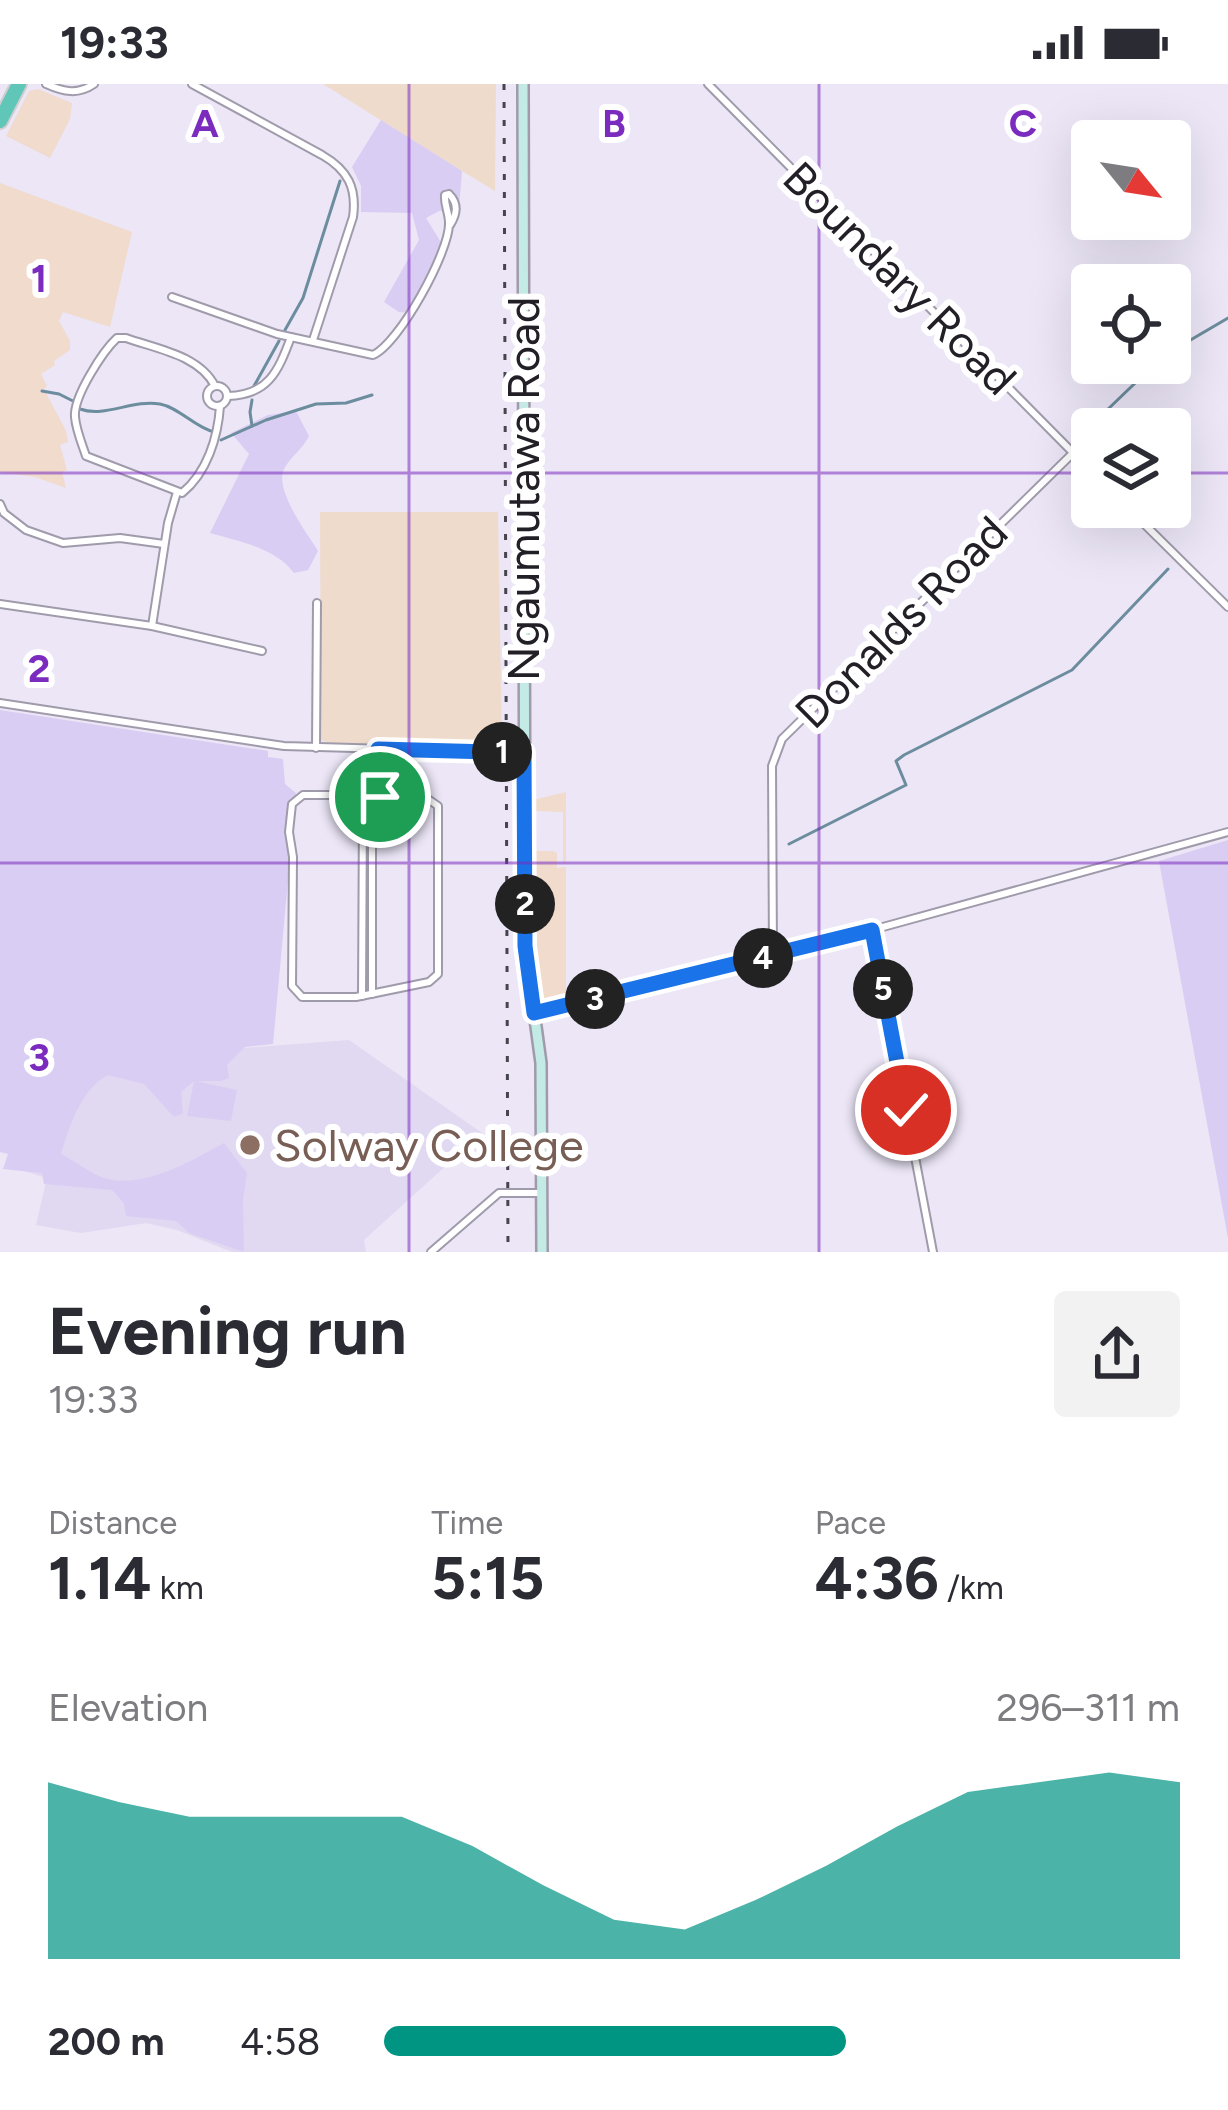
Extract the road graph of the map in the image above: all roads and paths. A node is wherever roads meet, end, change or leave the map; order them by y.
1 (19, 84) edge
2 (46, 84) edge
3 (94, 84) edge
4 (192, 84) edge
5 (523, 84) edge
6 (708, 84) edge
7 (0, 121) edge
8 (450, 225) dead end
9 (172, 297) dead end
10 (291, 337) junction
11 (313, 340) junction
12 (214, 386) junction
13 (228, 396) junction
14 (220, 406) junction
15 (1071, 451) edge
16 (1071, 455) edge
17 (177, 492) junction
18 (0, 504) edge
19 (1148, 528) edge
20 (164, 544) junction
21 (316, 603) dead end
22 (0, 604) edge
23 (1228, 608) edge
24 (152, 626) junction
25 (262, 651) dead end
26 (0, 703) edge
27 (316, 748) junction
28 (368, 749) junction
29 (378, 749) junction
30 (524, 753) junction
31 (371, 785) junction
32 (358, 795) junction
33 (380, 796) junction
34 (367, 806) junction
35 (1228, 832) edge
36 (872, 930) junction
37 (773, 955) junction
38 (367, 960) junction
39 (373, 994) junction
40 (362, 996) junction
41 (534, 1013) junction
42 (542, 1192) junction
43 (431, 1252) edge
44 (542, 1252) edge
45 (933, 1252) edge

1 - 7 highway
2 - 3 street
4 - 11 street
5 - 30 main road, Ngaumutawa Road
6 - 15 street, Boundary Road
8 - 11 street
9 - 10 street
10 - 11 street
10 - 13 street
12 - 13 street
12 - 14 street
12 - 17 street
13 - 14 street
14 - 17 street
16 - 37 street, Donalds Road
17 - 20 street
18 - 20 street
19 - 23 street
20 - 24 street
21 - 27 street
22 - 24 street
24 - 25 street
26 - 27 street
27 - 28 street
28 - 29 street
28 - 31 street
29 - 30 street
29 - 31 street
30 - 41 main road, Ngaumutawa Road
31 - 32 street
31 - 33 street
32 - 34 street
32 - 40 street
33 - 34 street
33 - 39 street
34 - 38 street
35 - 36 street
36 - 37 street
36 - 45 street
37 - 41 street
38 - 39 street
38 - 40 street
39 - 40 street
41 - 42 main road, Ngaumutawa Road
42 - 43 street
42 - 44 main road, Ngaumutawa Road

